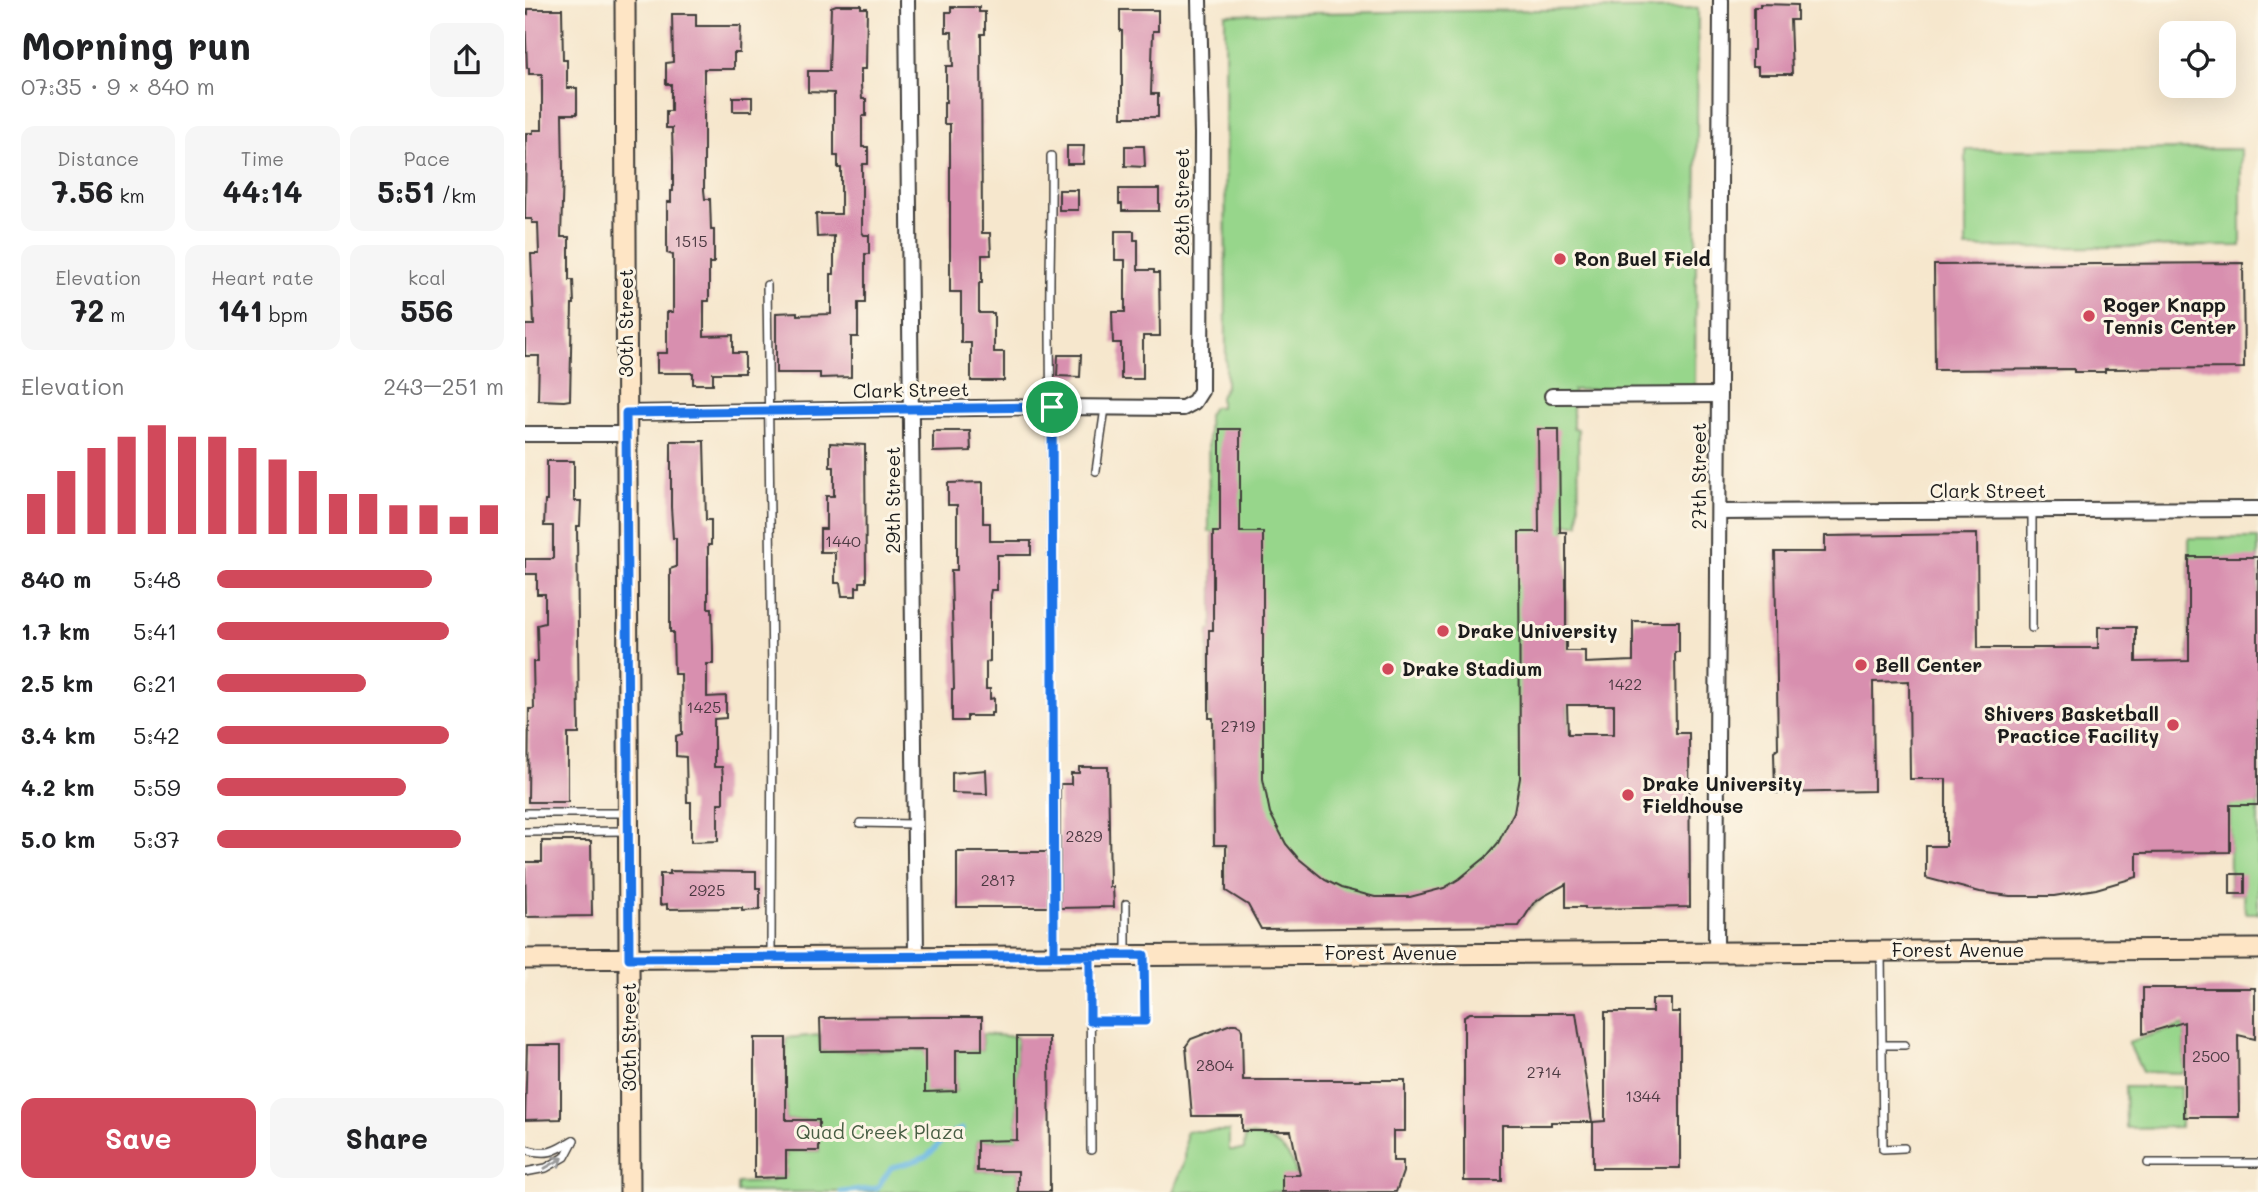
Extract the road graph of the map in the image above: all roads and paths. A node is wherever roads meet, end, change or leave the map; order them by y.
1 (625, 0) edge
2 (907, 0) edge
3 (1199, 0) edge
4 (1721, 0) edge
5 (1051, 156) dead end
6 (767, 285) dead end
7 (1552, 396) dead end
8 (1719, 396) junction
9 (1194, 402) joint
10 (1052, 407) junction
11 (1105, 408) junction
12 (912, 409) junction
13 (769, 411) junction
14 (626, 413) junction
15 (525, 434) edge
16 (626, 434) junction
17 (1096, 471) dead end
18 (2258, 509) edge
19 (2032, 510) junction
20 (1719, 512) junction
21 (2032, 628) dead end
22 (526, 813) edge
23 (628, 822) junction
24 (860, 823) dead end
25 (915, 824) junction
26 (525, 832) edge
27 (1126, 904) dead end
28 (2258, 948) edge
29 (1881, 951) junction
30 (1716, 952) junction
31 (1135, 955) junction
32 (1054, 956) junction
33 (1090, 956) junction
34 (916, 957) junction
35 (629, 958) junction
36 (525, 959) edge
37 (771, 959) junction
38 (1090, 1021) junction
39 (1882, 1045) junction
40 (1905, 1045) dead end
41 (525, 1149) edge
42 (1904, 1149) dead end
43 (1091, 1150) dead end
44 (2148, 1163) dead end
45 (2258, 1163) edge
46 (525, 1172) edge
47 (630, 1192) edge

1 - 14 main road, 30th Street
2 - 12 street, 29th Street
3 - 9 street, 28th Street
4 - 8 street, 27th Street
5 - 10 lane
6 - 13 lane
7 - 8 street
8 - 20 street, 27th Street
9 - 11 street, Clark Street
10 - 11 street, Clark Street
10 - 12 street, Clark Street
10 - 32 lane
11 - 17 lane
12 - 13 street, Clark Street
12 - 25 street, 29th Street
13 - 14 street, Clark Street
13 - 37 lane
14 - 16 main road, 30th Street
15 - 16 street
16 - 23 main road, 30th Street
18 - 19 street, Clark Street
19 - 20 street, Clark Street
19 - 21 lane
20 - 30 street, 27th Street
22 - 23 lane
23 - 26 lane
23 - 35 main road, 30th Street
24 - 25 lane
25 - 34 street, 29th Street
27 - 31 lane
28 - 29 main road, Forest Avenue
29 - 30 main road, Forest Avenue
29 - 39 lane
30 - 31 main road, Forest Avenue
31 - 33 main road, Forest Avenue
31 - 38 lane
32 - 33 main road, Forest Avenue
32 - 34 main road, Forest Avenue
33 - 38 lane
34 - 37 main road, Forest Avenue
35 - 36 main road, Forest Avenue
35 - 37 main road, Forest Avenue
35 - 47 main road, 30th Street
38 - 43 lane
39 - 40 lane
39 - 42 lane
46 -> 41 lane
44 - 45 lane

